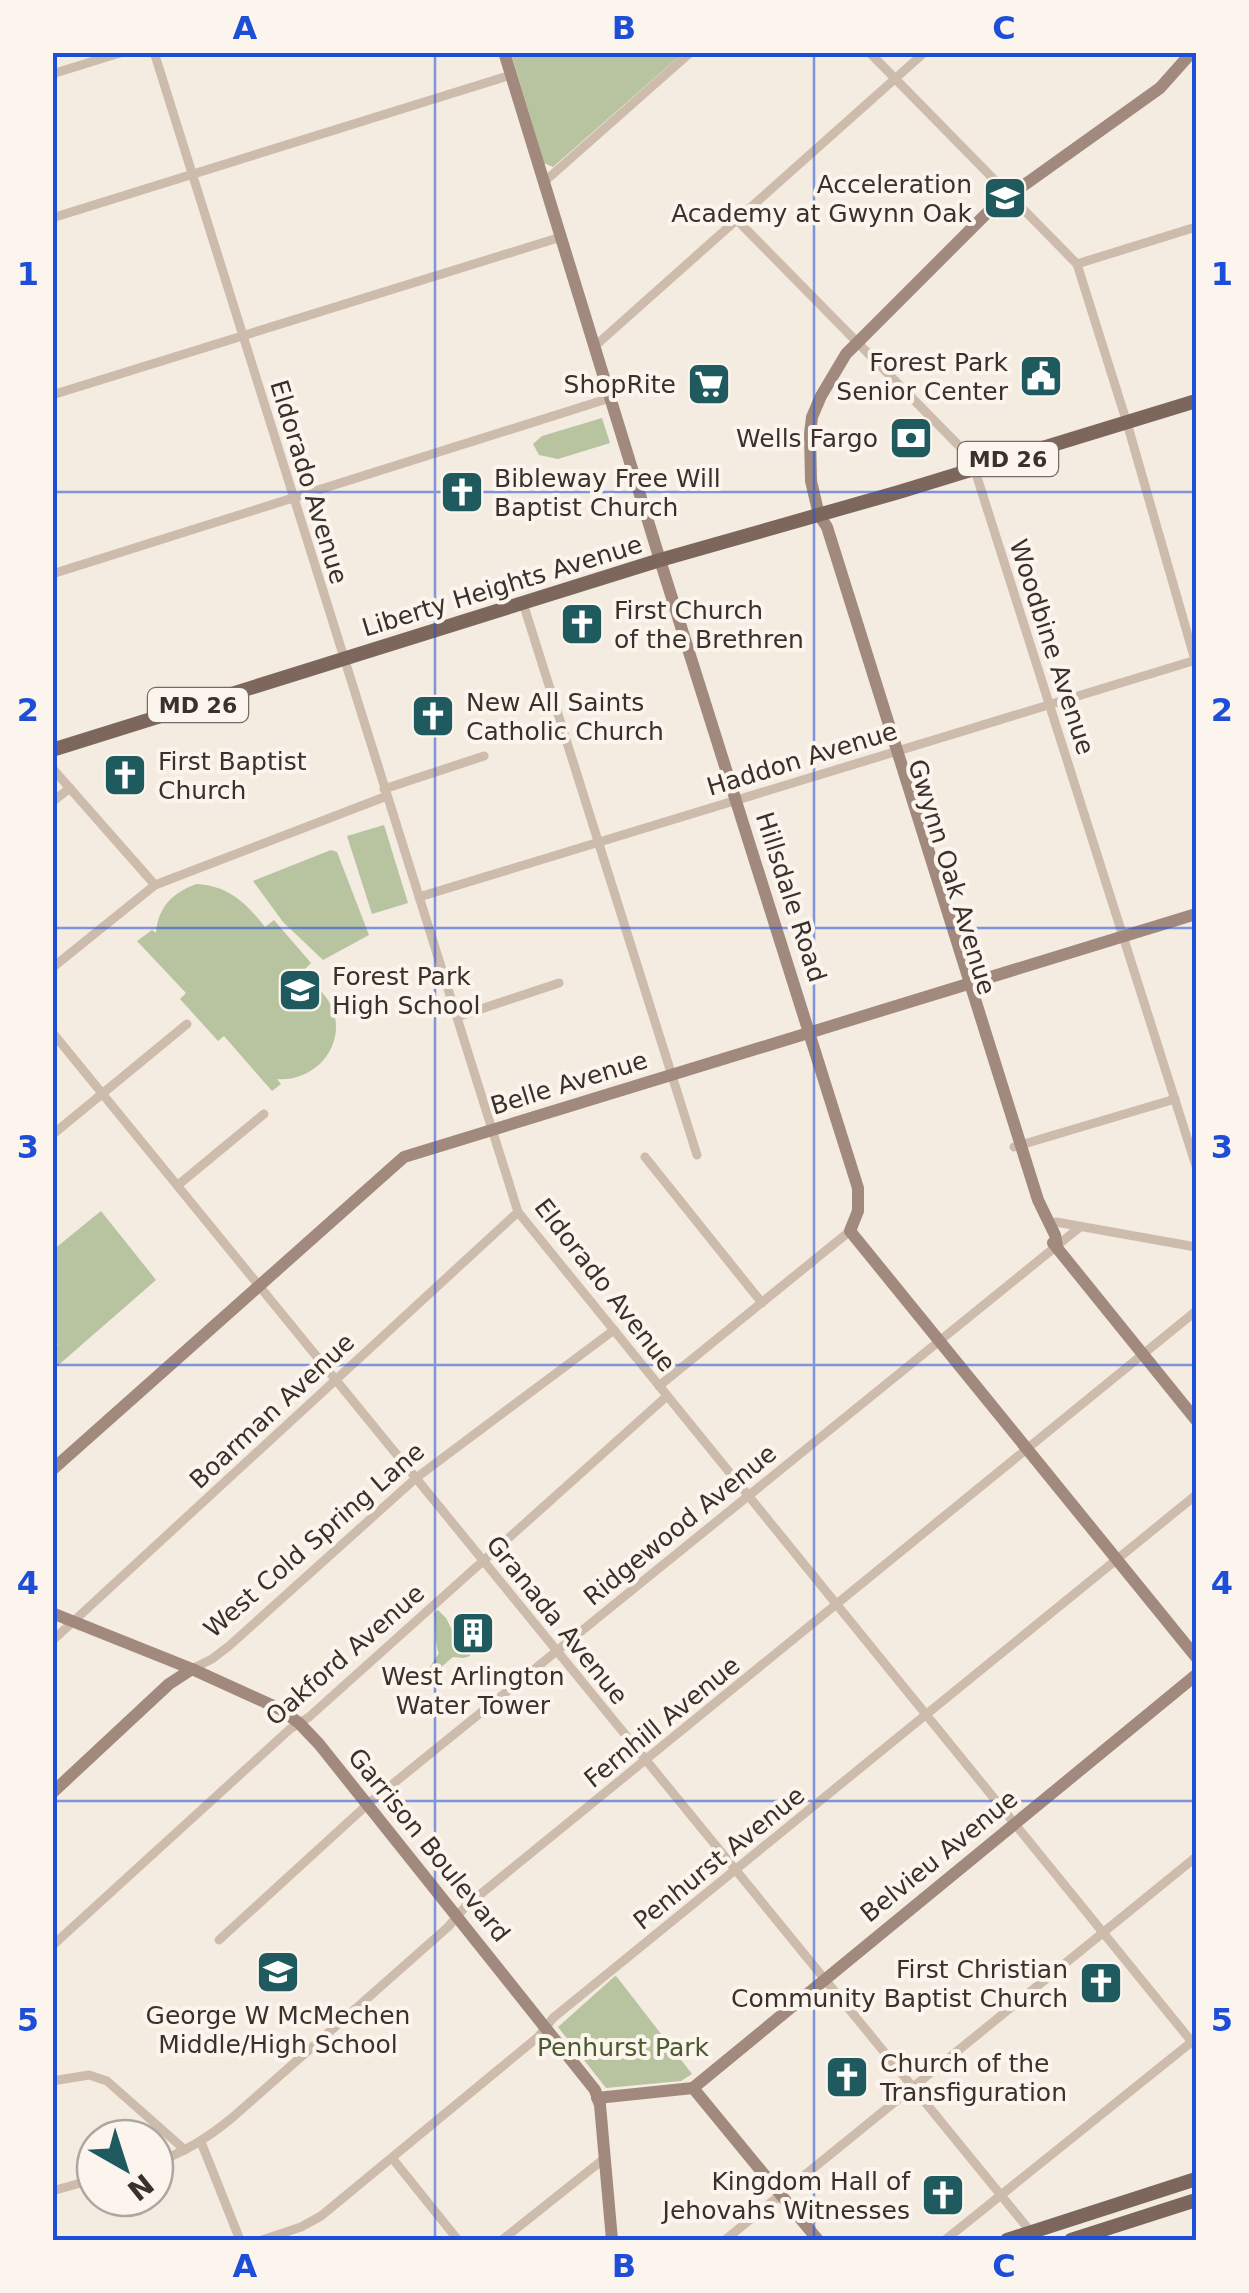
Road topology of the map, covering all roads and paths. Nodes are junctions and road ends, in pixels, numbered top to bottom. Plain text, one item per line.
1 (122, 52) edge
2 (154, 52) edge
3 (504, 52) edge
4 (690, 52) edge
5 (869, 52) edge
6 (925, 52) edge
7 (1192, 52) edge
8 (52, 74) edge
9 (511, 75) junction
10 (896, 79) junction
11 (192, 174) junction
12 (544, 182) junction
13 (1008, 194) junction
14 (52, 218) edge
15 (738, 220) junction
16 (1196, 228) edge
17 (561, 237) junction
18 (1077, 264) junction
19 (243, 336) junction
20 (857, 341) junction
21 (595, 346) junction
22 (52, 396) edge
23 (610, 398) junction
24 (1196, 402) edge
25 (1127, 423) junction
26 (975, 469) junction
27 (294, 497) junction
28 (819, 514) junction
29 (660, 560) junction
30 (52, 574) edge
31 (523, 603) junction
32 (343, 659) junction
33 (1196, 660) edge
34 (1050, 704) junction
35 (52, 750) edge
36 (894, 752) junction
37 (484, 756) dead end
38 (52, 768) edge
39 (70, 788) junction
40 (386, 793) junction
41 (736, 800) junction
42 (52, 802) edge
43 (599, 842) junction
44 (156, 885) junction
45 (419, 897) junction
46 (1196, 914) edge
47 (1124, 937) junction
48 (52, 968) edge
49 (559, 983) dead end
50 (967, 985) junction
51 (456, 1017) junction
52 (188, 1024) dead end
53 (52, 1032) edge
54 (810, 1033) junction
55 (672, 1074) junction
56 (103, 1094) junction
57 (1175, 1099) junction
58 (264, 1114) dead end
59 (492, 1130) junction
60 (52, 1135) edge
61 (1018, 1146) junction
62 (697, 1156) dead end
63 (644, 1158) dead end
64 (1196, 1166) edge
65 (178, 1185) junction
66 (518, 1212) junction
67 (1050, 1226) junction
68 (1080, 1227) junction
69 (850, 1231) junction
70 (1057, 1246) junction
71 (1196, 1247) edge
72 (259, 1285) junction
73 (762, 1303) junction
74 (1196, 1311) edge
75 (614, 1330) junction
76 (938, 1340) junction
77 (1144, 1355) junction
78 (336, 1379) junction
79 (659, 1386) junction
80 (667, 1396) junction
81 (1196, 1420) edge
82 (1028, 1450) junction
83 (52, 1470) edge
84 (416, 1478) junction
85 (1196, 1495) edge
86 (749, 1496) junction
87 (1117, 1559) junction
88 (483, 1561) junction
89 (838, 1606) junction
90 (52, 1613) edge
91 (73, 1622) junction
92 (52, 1641) edge
93 (557, 1651) junction
94 (1196, 1658) edge
95 (192, 1669) junction
96 (1196, 1675) edge
97 (926, 1714) junction
98 (299, 1722) junction
99 (646, 1761) junction
100 (52, 1793) edge
101 (368, 1804) junction
102 (1015, 1824) junction
103 (1196, 1857) edge
104 (736, 1871) junction
105 (457, 1916) junction
106 (1104, 1933) junction
107 (219, 1940) dead end
108 (52, 1946) edge
109 (824, 1979) junction
110 (546, 2027) junction
111 (1195, 2042) edge
112 (52, 2080) edge
113 (693, 2088) junction
114 (913, 2088) junction
115 (598, 2098) junction
116 (201, 2142) junction
117 (185, 2150) junction
118 (175, 2154) edge
119 (392, 2158) junction
120 (604, 2158) junction
121 (1196, 2179) edge
122 (781, 2195) junction
123 (1000, 2196) junction
124 (1196, 2200) edge
125 (1034, 2236) edge
126 (240, 2240) edge
127 (262, 2240) edge
128 (458, 2240) edge
129 (502, 2240) edge
130 (612, 2240) edge
131 (725, 2240) edge
132 (818, 2240) edge
133 (945, 2240) edge
134 (1007, 2240) edge
135 (1072, 2240) edge

1 - 8 street
2 - 11 street, Eldorado Avenue
3 - 9 street, Hillsdale Road
4 - 12 street
5 - 10 street
6 - 10 street
7 - 13 street, Gwynn Oak Avenue
9 - 11 street
9 - 12 street, Hillsdale Road
10 - 13 street
10 - 15 street
11 - 14 street
11 - 19 street, Eldorado Avenue
12 - 17 street, Hillsdale Road
13 - 18 street
13 - 20 street, Gwynn Oak Avenue
15 - 20 street, Woodbine Avenue
15 - 21 street
16 - 18 street
17 - 19 street
17 - 21 street, Hillsdale Road
18 - 25 street
19 - 22 street
19 - 27 street, Eldorado Avenue
20 - 26 street, Woodbine Avenue
20 - 28 street, Gwynn Oak Avenue
21 - 23 street, Hillsdale Road
23 - 27 street
23 - 29 street, Hillsdale Road
24 - 25 main road, Liberty Heights Avenue / MD 26
25 - 26 main road, Liberty Heights Avenue / MD 26
25 - 33 street
26 - 28 main road, Liberty Heights Avenue / MD 26
26 - 34 street, Woodbine Avenue
27 - 30 street
27 - 32 street, Eldorado Avenue
28 - 29 main road, Liberty Heights Avenue / MD 26
28 - 36 street, Gwynn Oak Avenue
29 - 31 main road, Liberty Heights Avenue / MD 26
29 - 41 street, Hillsdale Road
31 - 32 main road, Liberty Heights Avenue / MD 26
31 - 43 street
32 - 35 main road, Liberty Heights Avenue / MD 26
32 - 40 street, Eldorado Avenue
33 - 34 street, Haddon Avenue
34 - 36 street, Haddon Avenue
34 - 47 street, Woodbine Avenue
36 - 41 street, Haddon Avenue
36 - 50 street, Gwynn Oak Avenue
37 - 40 street
38 - 39 street
39 - 42 street
39 - 44 street
40 - 44 street
40 - 45 street, Eldorado Avenue
41 - 43 street, Haddon Avenue
41 - 54 street, Hillsdale Road
43 - 45 street, Haddon Avenue
43 - 55 street
44 - 48 street
45 - 51 street, Eldorado Avenue
46 - 47 street, Belle Avenue
47 - 50 street, Belle Avenue
47 - 57 street, Woodbine Avenue
49 - 51 street
50 - 54 street, Belle Avenue
50 - 61 street, Gwynn Oak Avenue
51 - 59 street, Eldorado Avenue
52 - 56 street
53 - 56 street, Granada Avenue
54 - 55 street, Belle Avenue
54 - 69 street, Hillsdale Road
55 - 59 street, Belle Avenue
55 - 62 street
56 - 60 street
56 - 65 street, Granada Avenue
57 - 61 street
57 - 64 street, Woodbine Avenue
58 - 65 street
59 - 66 street, Eldorado Avenue
59 - 72 street, Belle Avenue
61 - 67 street, Gwynn Oak Avenue
61 - 70 street, Gwynn Oak Avenue
63 - 73 street
65 - 72 street, Granada Avenue
66 - 75 street, Eldorado Avenue
66 - 78 street, Boarman Avenue
67 - 68 street
67 - 70 street, Gwynn Oak Avenue
68 - 70 street, Ridgewood Avenue
68 - 71 street
69 - 73 street
69 - 76 street
70 - 76 street, Ridgewood Avenue
70 - 77 street, Gwynn Oak Avenue
72 - 78 street, Granada Avenue
72 - 83 street, Belle Avenue
73 - 79 street
74 - 77 street, Fernhill Avenue
75 - 79 street, Eldorado Avenue
75 - 84 street, West Cold Spring Lane
76 - 82 street
76 - 86 street, Ridgewood Avenue
77 - 81 street, Gwynn Oak Avenue
77 - 82 street, Fernhill Avenue
78 - 84 street, Granada Avenue
78 - 91 street, Boarman Avenue
79 - 80 street, Eldorado Avenue
80 - 86 street, Eldorado Avenue
80 - 88 street, Oakford Avenue
82 - 87 street
82 - 89 street, Fernhill Avenue
84 - 88 street, Granada Avenue
84 - 95 street, West Cold Spring Lane
85 - 87 street, Penhurst Avenue
86 - 89 street, Eldorado Avenue
86 - 93 street, Ridgewood Avenue
87 - 94 street
87 - 97 street, Penhurst Avenue
88 - 93 street, Granada Avenue
88 - 98 street, Oakford Avenue
89 - 97 street, Eldorado Avenue
89 - 99 street, Fernhill Avenue
90 - 91 street, Garrison Boulevard
91 - 92 street, Boarman Avenue
91 - 95 street, Garrison Boulevard
93 - 99 street, Granada Avenue
93 - 101 street, Ridgewood Avenue
95 - 98 street, Garrison Boulevard
95 - 100 street, West Cold Spring Lane
96 - 102 street, Belvieu Avenue
97 - 102 street, Eldorado Avenue
97 - 104 street, Penhurst Avenue
98 - 101 street, Garrison Boulevard
98 - 108 street, Oakford Avenue
99 - 104 street, Granada Avenue
99 - 105 street, Fernhill Avenue
101 - 105 street, Garrison Boulevard
101 - 107 street, Ridgewood Avenue
102 - 106 street, Eldorado Avenue
102 - 109 street, Belvieu Avenue
103 - 106 street
104 - 109 street, Granada Avenue
104 - 110 street, Penhurst Avenue
105 - 110 street, Garrison Boulevard
105 - 116 street, Fernhill Avenue
106 - 111 street, Eldorado Avenue
106 - 114 street
109 - 113 street, Belvieu Avenue
109 - 114 street, Granada Avenue
110 - 115 street, Garrison Boulevard
110 - 119 street, Penhurst Avenue
111 - 123 street
112 - 117 street
113 - 115 street
113 - 122 street
114 - 122 street
114 - 123 street, Granada Avenue
115 - 120 street, Garrison Boulevard
116 - 117 street, Fernhill Avenue
116 - 126 street
117 - 118 street, Fernhill Avenue
119 - 127 street, Penhurst Avenue
119 - 128 street
120 - 129 street
120 - 130 street, Garrison Boulevard
121 - 125 main road
122 - 131 street
122 - 132 street
123 - 125 street, Granada Avenue
123 - 133 street
124 - 135 main road
125 - 134 main road

